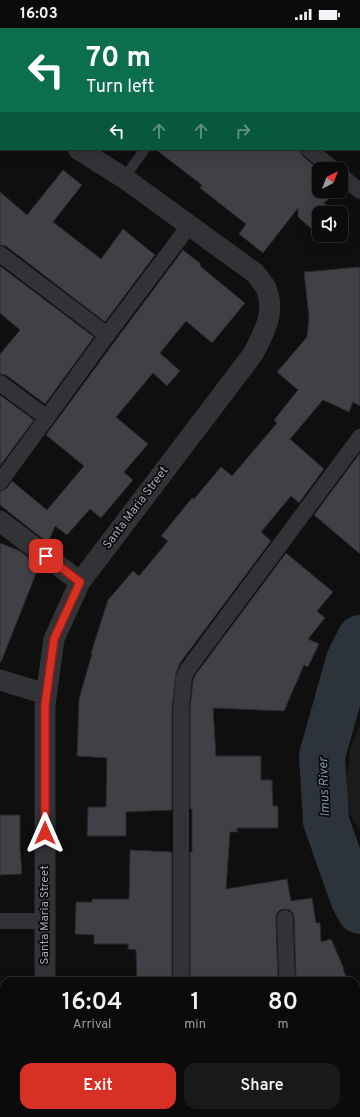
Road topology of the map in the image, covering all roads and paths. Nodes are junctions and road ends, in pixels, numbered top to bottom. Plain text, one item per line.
1 (80, 150) edge
2 (144, 150) edge
3 (310, 150) edge
4 (325, 162) edge
5 (124, 178) junction
6 (348, 182) edge
7 (360, 192) edge
8 (189, 226) junction
9 (0, 254) edge
10 (107, 335) junction
11 (0, 383) edge
12 (48, 418) junction
13 (360, 437) edge
14 (0, 482) edge
15 (0, 522) edge
16 (80, 582) junction
17 (0, 680) edge
18 (46, 694) junction
19 (285, 918) dead end
20 (0, 921) edge
21 (45, 921) junction
22 (45, 977) edge
23 (181, 977) edge
24 (287, 977) edge

1 - 5 street, Santa Maria Street
2 - 5 lane
3 - 4 street
5 - 8 street, Santa Maria Street
6 - 7 street
8 - 10 street
8 - 16 street, Santa Maria Street
9 - 10 street
10 - 12 street
11 - 12 street
12 - 14 street
13 - 23 street
15 - 16 street
16 - 18 street, Santa Maria Street
17 - 18 street
18 - 21 street, Santa Maria Street
19 - 24 street
20 - 21 street
21 - 22 street, Santa Maria Street

